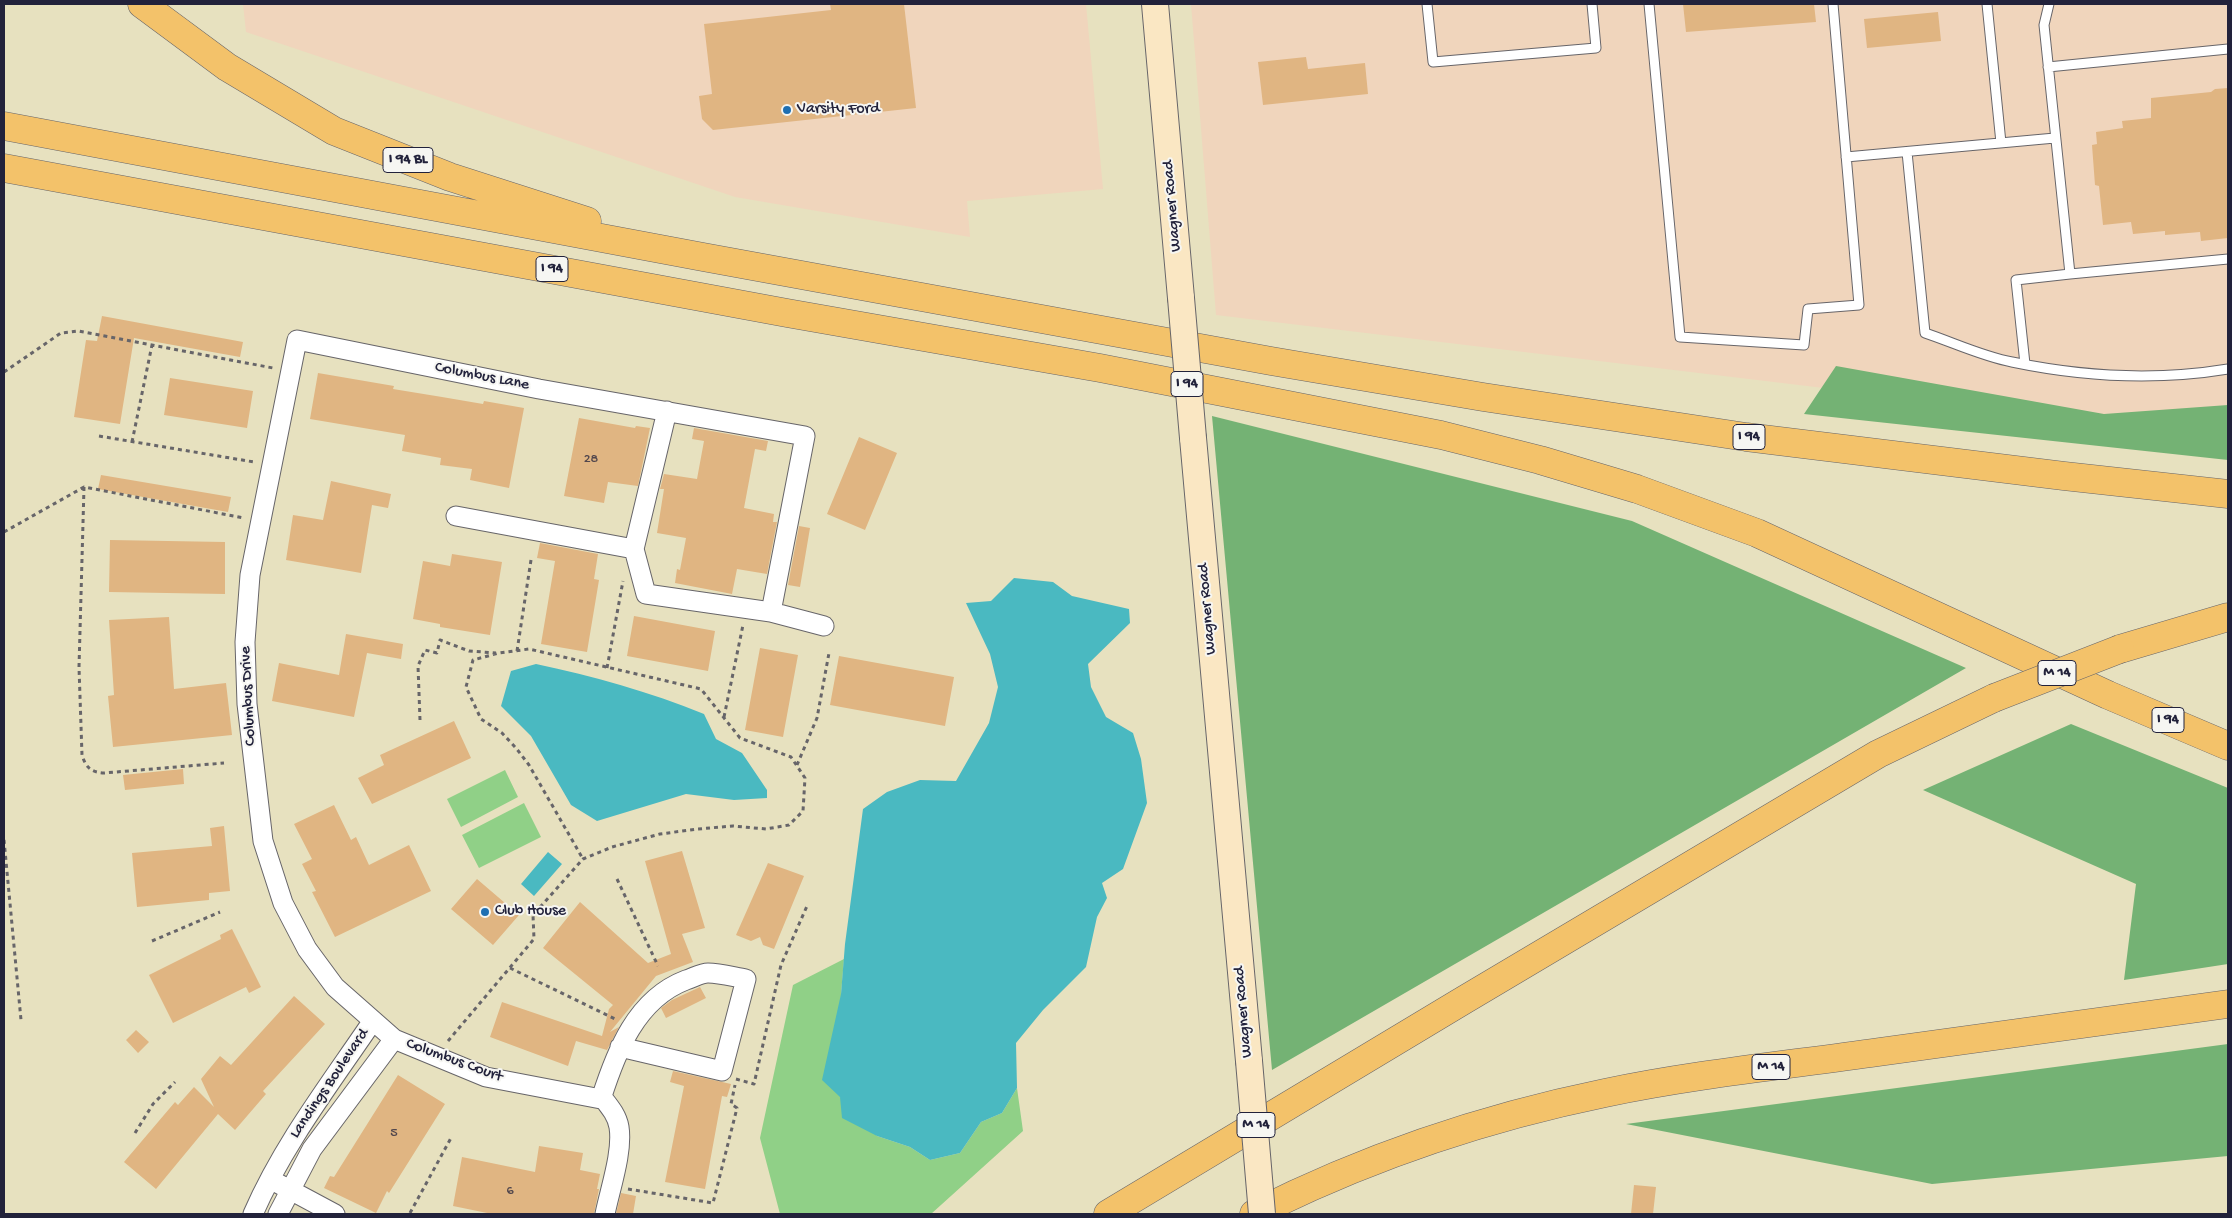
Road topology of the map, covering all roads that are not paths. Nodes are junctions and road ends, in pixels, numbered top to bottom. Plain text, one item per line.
1 (142, 4) edge
2 (1155, 4) edge
3 (1427, 4) edge
4 (1592, 4) edge
5 (1649, 4) edge
6 (1833, 4) edge
7 (1987, 4) edge
8 (2049, 4) edge
9 (2228, 49) edge
10 (2048, 67) junction
11 (4, 126) edge
12 (2055, 138) junction
13 (2001, 143) junction
14 (1907, 152) junction
15 (1846, 157) junction
16 (4, 168) edge
17 (703, 258) junction
18 (2228, 259) edge
19 (2070, 274) junction
20 (297, 340) joint
21 (2025, 364) junction
22 (2228, 369) edge
23 (666, 411) junction
24 (2228, 494) edge
25 (456, 516) dead end
26 (634, 549) junction
27 (770, 612) junction
28 (2228, 617) edge
29 (824, 626) dead end
30 (2228, 746) edge
31 (2228, 1004) edge
32 (372, 1022) junction
33 (394, 1039) junction
34 (620, 1047) junction
35 (601, 1100) junction
36 (288, 1146) junction
37 (308, 1156) junction
38 (269, 1179) junction
39 (290, 1189) junction
40 (253, 1214) edge
41 (278, 1214) edge
42 (334, 1214) edge
43 (605, 1214) edge
44 (1108, 1214) edge
45 (1254, 1214) edge
46 (1262, 1214) edge

1 - 17 highway, I 94 BL
2 - 46 main road, Wagner Road, bridge
3 - 4 lane
5 - 15 lane
6 - 15 lane
7 - 13 lane
8 - 10 lane
9 - 10 lane
10 - 12 lane
11 - 17 highway, I 94
12 - 13 lane
12 - 19 lane
13 - 14 lane
14 - 15 lane
14 - 21 lane
16 - 30 highway, I 94
17 - 24 highway, I 94
18 - 19 lane
19 - 21 lane
20 - 23 street, Columbus Lane
20 - 32 street, Columbus Drive
21 - 22 lane
23 - 26 street
23 - 27 street, Columbus Lane
25 - 26 street
26 - 27 street
27 - 29 street
28 - 44 highway, M 14, bridge
31 - 45 highway, M 14
32 - 33 street, Columbus Court
32 - 36 street, Landings Boulevard
33 - 35 street, Columbus Court
33 - 37 street, Landings Boulevard
34 - 34 street
34 - 35 street
35 - 43 street
36 - 37 street, Landings Boulevard
36 - 38 street, Landings Boulevard
37 - 39 street, Landings Boulevard
38 - 39 street
38 - 40 street, Landings Boulevard
39 - 41 street, Landings Boulevard
39 - 42 street

